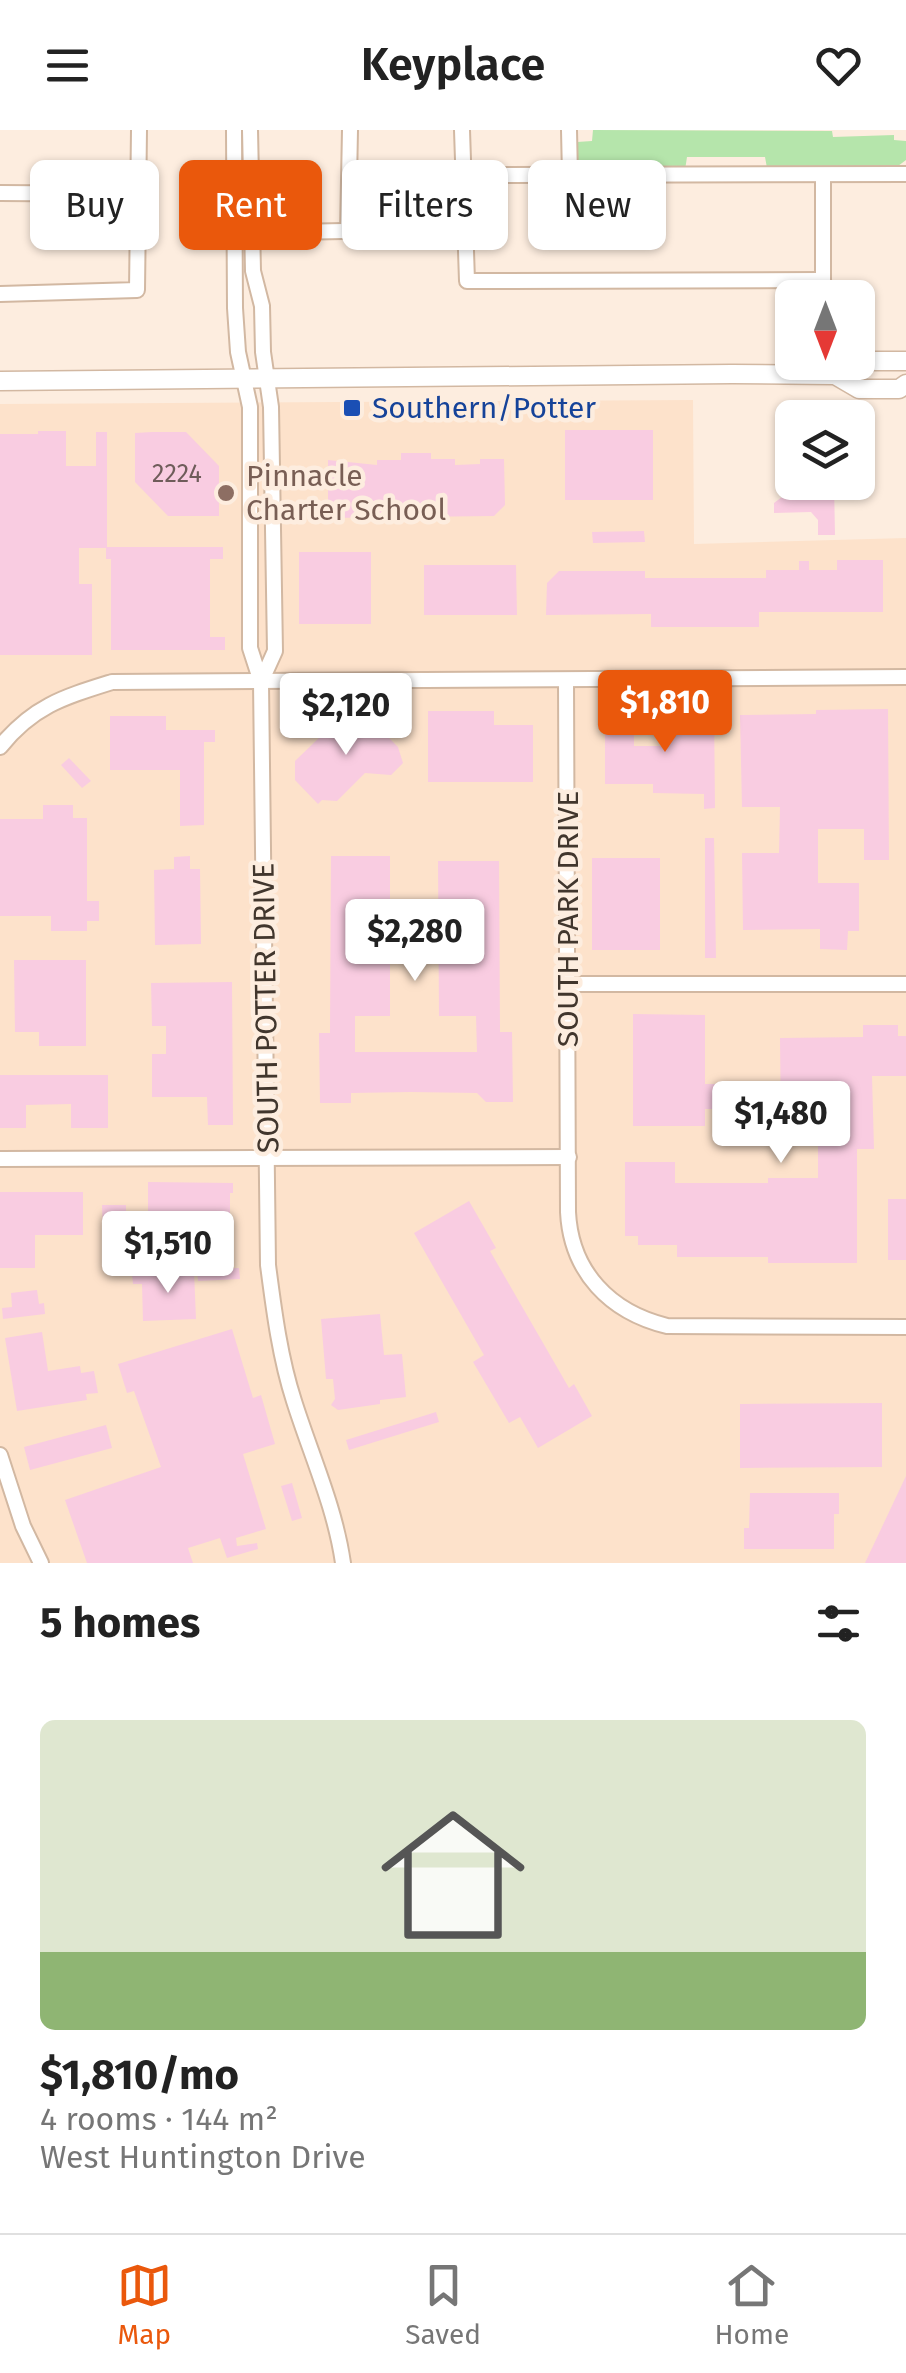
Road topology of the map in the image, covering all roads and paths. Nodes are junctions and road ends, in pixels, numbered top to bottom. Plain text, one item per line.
1 (139, 130) edge
2 (234, 130) edge
3 (250, 130) edge
4 (350, 130) edge
5 (462, 130) edge
6 (569, 130) edge
7 (139, 160) edge
8 (237, 160) edge
9 (248, 160) edge
10 (349, 160) edge
11 (462, 160) edge
12 (570, 160) edge
13 (906, 174) edge
14 (666, 176) edge
15 (823, 176) junction
16 (0, 193) edge
17 (30, 193) edge
18 (138, 250) edge
19 (242, 250) edge
20 (248, 250) edge
21 (466, 250) edge
22 (775, 280) edge
23 (823, 280) edge
24 (0, 294) edge
25 (906, 361) edge
26 (875, 362) edge
27 (775, 370) edge
28 (244, 378) junction
29 (266, 378) junction
30 (855, 380) edge
31 (0, 381) edge
32 (906, 384) edge
33 (906, 678) edge
34 (566, 680) junction
35 (262, 682) junction
36 (0, 747) edge
37 (569, 984) junction
38 (906, 984) edge
39 (569, 1157) junction
40 (0, 1158) edge
41 (268, 1158) junction
42 (906, 1327) edge
43 (0, 1454) edge
44 (40, 1563) edge
45 (343, 1563) edge

1 - 7 street
2 - 8 street
3 - 9 street
4 - 10 street
5 - 11 street
6 - 12 street
13 - 15 street
14 - 15 street
15 - 23 street
16 - 17 street
18 - 24 street
19 - 28 street, SOUTH POTTER DRIVE
20 - 29 street, SOUTH POTTER DRIVE
21 - 22 street
25 - 26 main road
27 - 29 main road
28 - 29 main road
28 - 31 main road
28 - 35 street, SOUTH POTTER DRIVE
29 - 35 street, SOUTH POTTER DRIVE
30 - 32 main road
33 - 34 street
34 - 35 street
34 - 37 street, SOUTH PARK DRIVE
35 - 36 street
35 - 41 street, SOUTH POTTER DRIVE
37 - 38 street
37 - 39 street, SOUTH PARK DRIVE
39 - 41 street
39 - 42 street, SOUTH PARK DRIVE
40 - 41 street
41 - 45 street, SOUTH POTTER DRIVE
43 - 44 street

